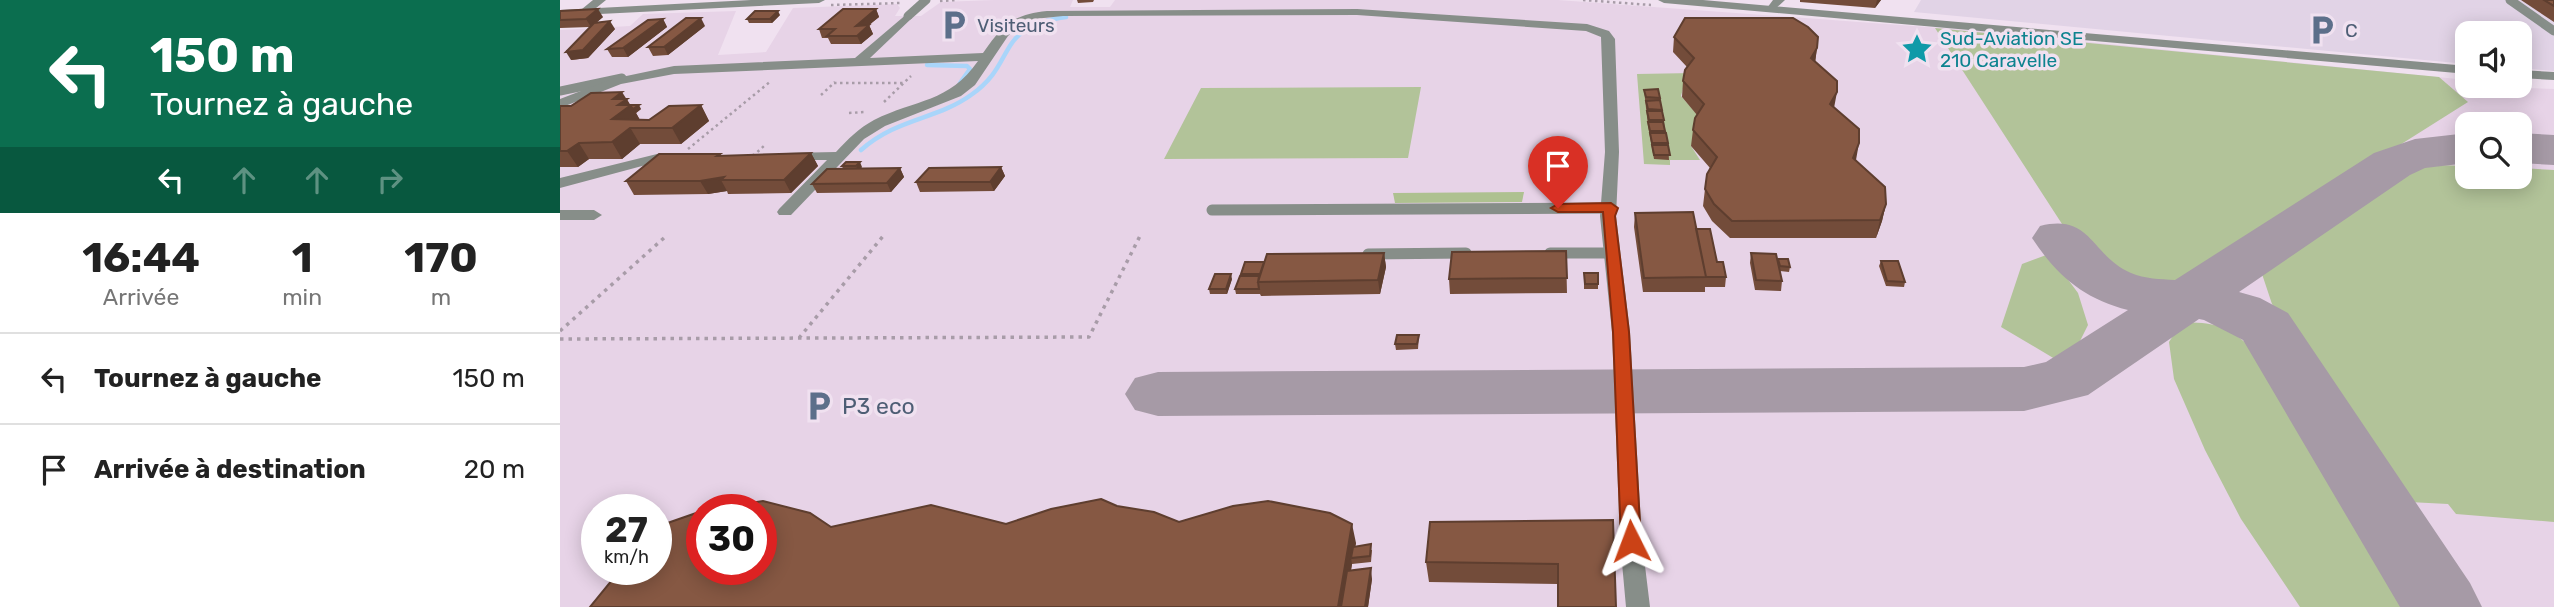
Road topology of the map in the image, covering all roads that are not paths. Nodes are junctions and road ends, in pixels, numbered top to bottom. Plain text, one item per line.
1 (600, 0) edge
2 (819, 0) edge
3 (926, 0) edge
4 (1664, 0) edge
5 (2510, 0) edge
6 (1776, 4) edge
7 (586, 11) junction
8 (560, 13) edge
9 (908, 16) joint
10 (2552, 29) edge
11 (987, 57) junction
12 (858, 62) junction
13 (2455, 69) edge
14 (2532, 75) edge
15 (629, 76) junction
16 (2554, 76) edge
17 (560, 91) edge
18 (560, 104) edge
19 (840, 156) junction
20 (685, 157) edge
21 (752, 157) edge
22 (560, 183) edge
23 (1611, 208) junction
24 (1212, 210) dead end
25 (785, 212) dead end
26 (560, 215) edge
27 (594, 215) dead end
28 (1485, 253) edge
29 (1539, 253) edge
30 (1613, 253) junction
31 (1353, 254) edge
32 (1638, 607) edge

1 - 7 street
2 - 7 street
3 - 9 lane
4 - 6 street
5 - 10 lane
6 - 13 street
7 - 8 street
9 - 12 street
11 - 12 street
11 - 19 street
11 - 23 street
12 - 15 street
14 - 16 street
15 - 17 lane
15 - 18 street
19 - 21 street
19 - 25 street
20 - 22 street
23 - 24 lane
23 - 30 street
26 - 27 street
28 - 31 lane
29 - 30 lane
30 - 32 street

